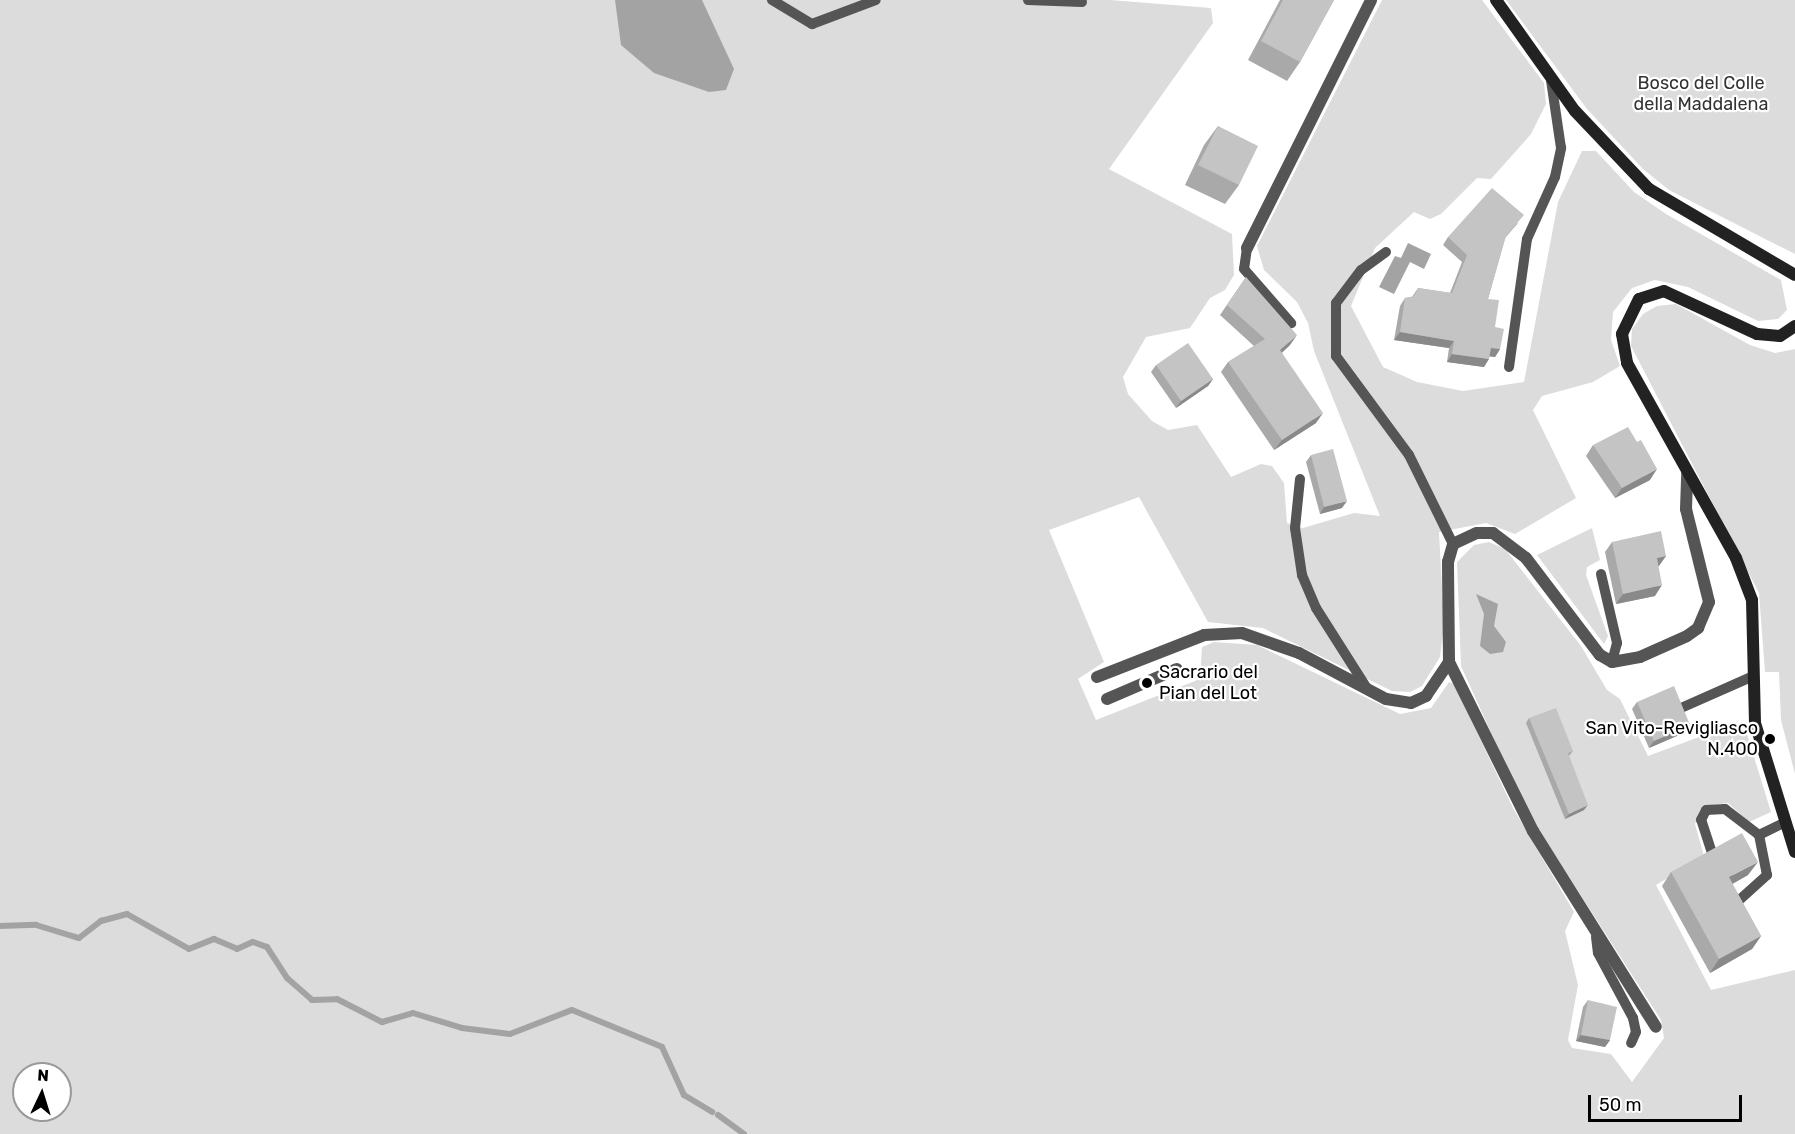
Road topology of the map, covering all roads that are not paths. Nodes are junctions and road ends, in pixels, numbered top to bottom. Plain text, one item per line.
1 (772, 0) edge
2 (876, 0) edge
3 (1028, 0) edge
4 (1371, 0) edge
5 (1496, 0) edge
6 (1082, 2) dead end
7 (1551, 80) junction
8 (1247, 248) joint
9 (1386, 252) dead end
10 (1795, 275) edge
11 (1291, 323) dead end
12 (1795, 326) edge
13 (1509, 367) dead end
14 (1687, 473) junction
15 (1300, 479) dead end
16 (1453, 544) junction
17 (1601, 574) dead end
18 (1449, 662) junction
19 (1612, 662) junction
20 (1176, 669) dead end
21 (1097, 677) dead end
22 (1751, 677) junction
23 (1368, 690) junction
24 (1107, 699) dead end
25 (1681, 708) edge
26 (1784, 823) junction
27 (1759, 835) junction
28 (1795, 852) edge
29 (1712, 853) edge
30 (1736, 903) edge
31 (1596, 937) junction
32 (1656, 1027) dead end
33 (1631, 1043) dead end

1 - 2 lane
3 - 6 lane
4 - 8 street
5 - 7 street
7 - 10 street
7 - 13 lane
8 - 11 lane
9 - 16 lane
12 - 14 street
14 - 19 street
14 - 22 street
15 - 23 lane
16 - 18 street
16 - 19 street
17 - 19 lane
18 - 23 street
18 - 31 street
20 - 24 street
21 - 23 street
22 - 25 lane
22 - 26 street
26 - 27 lane
26 - 28 street
27 - 29 lane
27 - 30 lane
31 - 32 street
31 - 33 lane

